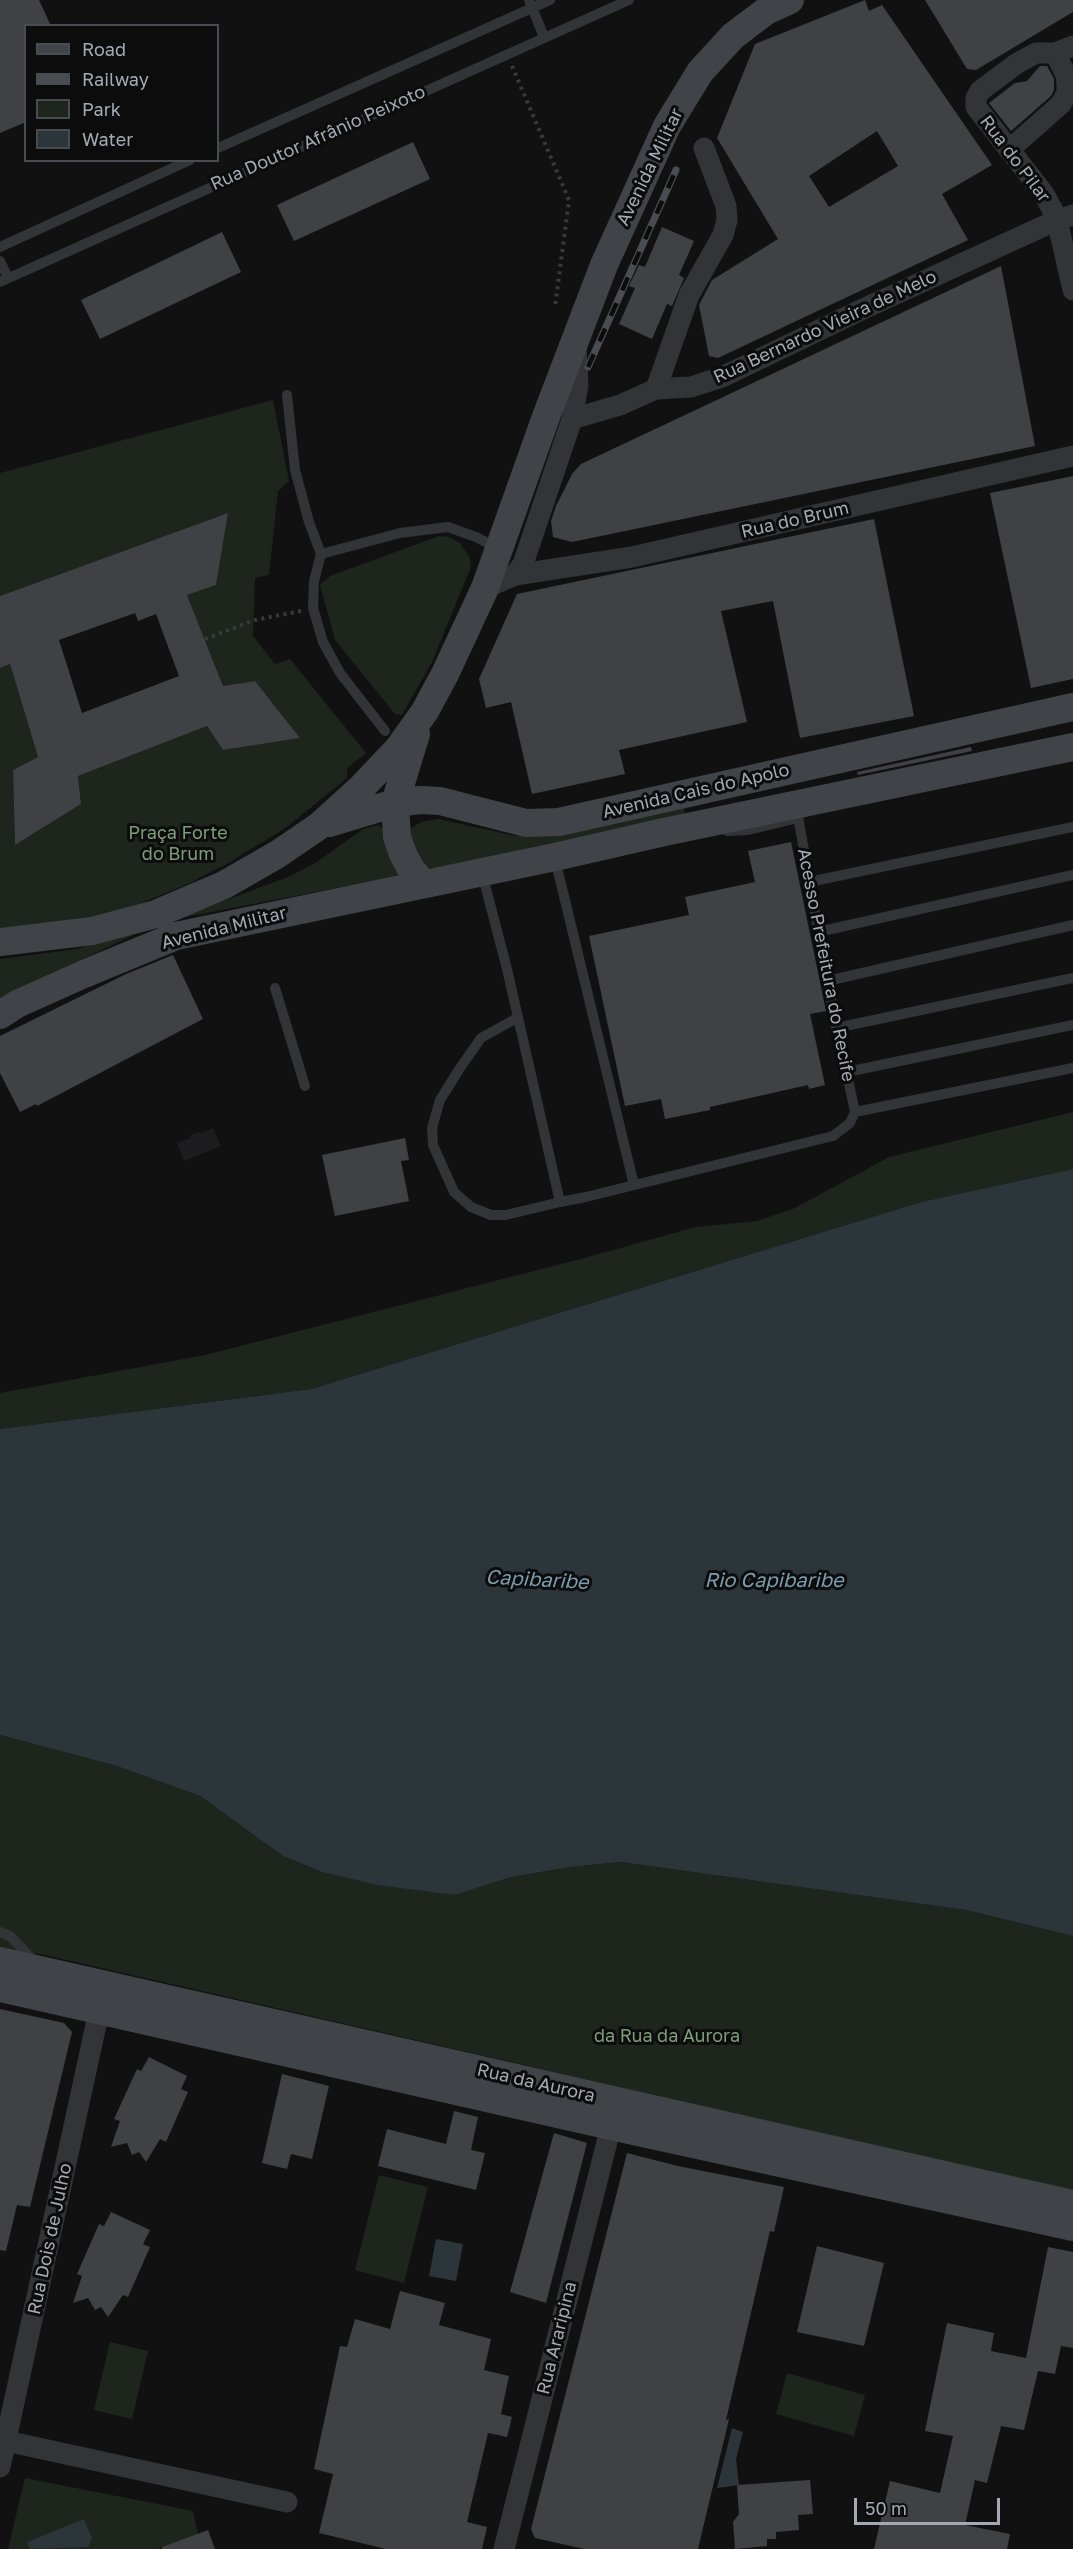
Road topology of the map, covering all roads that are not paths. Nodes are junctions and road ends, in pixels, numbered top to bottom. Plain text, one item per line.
1 (550, 0) edge
2 (629, 0) edge
3 (790, 0) edge
4 (531, 4) edge
5 (544, 37) junction
6 (1064, 49) edge
7 (219, 148) edge
8 (704, 148) dead end
9 (1009, 150) junction
10 (186, 162) edge
11 (1065, 218) edge
12 (0, 247) edge
13 (0, 261) edge
14 (4, 280) edge
15 (1073, 290) edge
16 (576, 339) junction
17 (656, 389) junction
18 (287, 396) dead end
19 (572, 419) junction
20 (1073, 456) edge
21 (500, 550) junction
22 (321, 554) junction
23 (515, 575) junction
24 (485, 588) junction
25 (1073, 707) edge
26 (424, 711) junction
27 (385, 731) dead end
28 (1073, 747) edge
29 (395, 803) junction
30 (796, 811) junction
31 (319, 826) junction
32 (1073, 827) edge
33 (555, 857) junction
34 (482, 873) junction
35 (1073, 874) edge
36 (808, 882) junction
37 (424, 883) junction
38 (1073, 925) edge
39 (818, 932) junction
40 (0, 942) edge
41 (1073, 978) edge
42 (827, 981) junction
43 (275, 988) dead end
44 (0, 1015) edge
45 (517, 1018) junction
46 (1073, 1025) edge
47 (836, 1028) junction
48 (1073, 1068) edge
49 (847, 1072) junction
50 (304, 1086) dead end
51 (855, 1112) junction
52 (634, 1185) junction
53 (560, 1202) junction
54 (0, 1932) edge
55 (0, 1961) edge
56 (45, 1972) junction
57 (0, 1988) edge
58 (99, 2011) junction
59 (611, 2126) junction
60 (1073, 2204) edge
61 (1073, 2227) edge
62 (6, 2441) junction
63 (0, 2466) edge
64 (287, 2502) dead end
65 (504, 2549) edge

1 - 4 lane, Rua Doutor Afrânio Peixoto
2 - 5 lane, Rua Doutor Afrânio Peixoto
3 - 16 main road, Avenida Militar
4 - 5 lane
4 - 7 lane, Rua Doutor Afrânio Peixoto
5 - 14 lane, Rua Doutor Afrânio Peixoto
6 - 9 street
6 - 9 street, Rua do Pilar
8 - 17 street
9 - 11 street, Rua do Pilar
10 - 12 lane, Rua Doutor Afrânio Peixoto
11 - 15 street, Rua do Pilar
11 - 17 street, Rua Bernardo Vieira de Melo
13 - 14 lane, Rua Doutor Afrânio Peixoto
16 - 19 street, Avenida Militar
16 - 21 main road, Avenida Militar
17 - 19 street, Rua Bernardo Vieira de Melo
18 - 22 lane
19 - 23 street, Avenida Militar
20 - 23 street, Rua do Brum
21 - 22 lane
21 - 24 main road, Avenida Militar
22 - 27 lane
23 - 24 street
24 - 26 main road, Avenida Militar
25 - 29 main road, Avenida Cais do Apolo
26 - 29 main road, Avenida Militar
26 - 31 main road, Avenida Militar
28 - 30 main road, Avenida Cais do Apolo
29 - 31 main road, Avenida Cais do Apolo
29 - 37 main road, Avenida Militar
30 - 33 main road, Avenida Cais do Apolo
30 - 36 lane, Acesso Prefeitura do Recife
31 - 40 main road, Avenida Militar
32 - 36 lane
33 - 34 main road, Avenida Cais do Apolo
33 - 52 lane
34 - 37 main road, Avenida Cais do Apolo
34 - 45 lane
35 - 39 lane
36 - 39 lane, Acesso Prefeitura do Recife
37 - 44 main road, Avenida Militar
38 - 42 lane
39 - 42 lane, Acesso Prefeitura do Recife
41 - 47 lane
42 - 47 lane, Acesso Prefeitura do Recife
43 - 50 lane
45 - 53 lane
45 - 53 lane
46 - 49 lane
47 - 49 lane, Acesso Prefeitura do Recife
48 - 51 lane
49 - 51 lane, Acesso Prefeitura do Recife
51 - 52 lane
52 - 53 lane
54 - 56 lane
55 - 56 main road, Rua da Aurora
56 - 60 main road, Rua da Aurora
57 - 58 main road, Rua da Aurora
58 - 59 main road, Rua da Aurora
58 - 62 street, Rua Dois de Julho
59 - 61 main road, Rua da Aurora
59 - 65 street, Rua Araripina
62 - 63 street, Rua Dois de Julho
62 - 64 street

